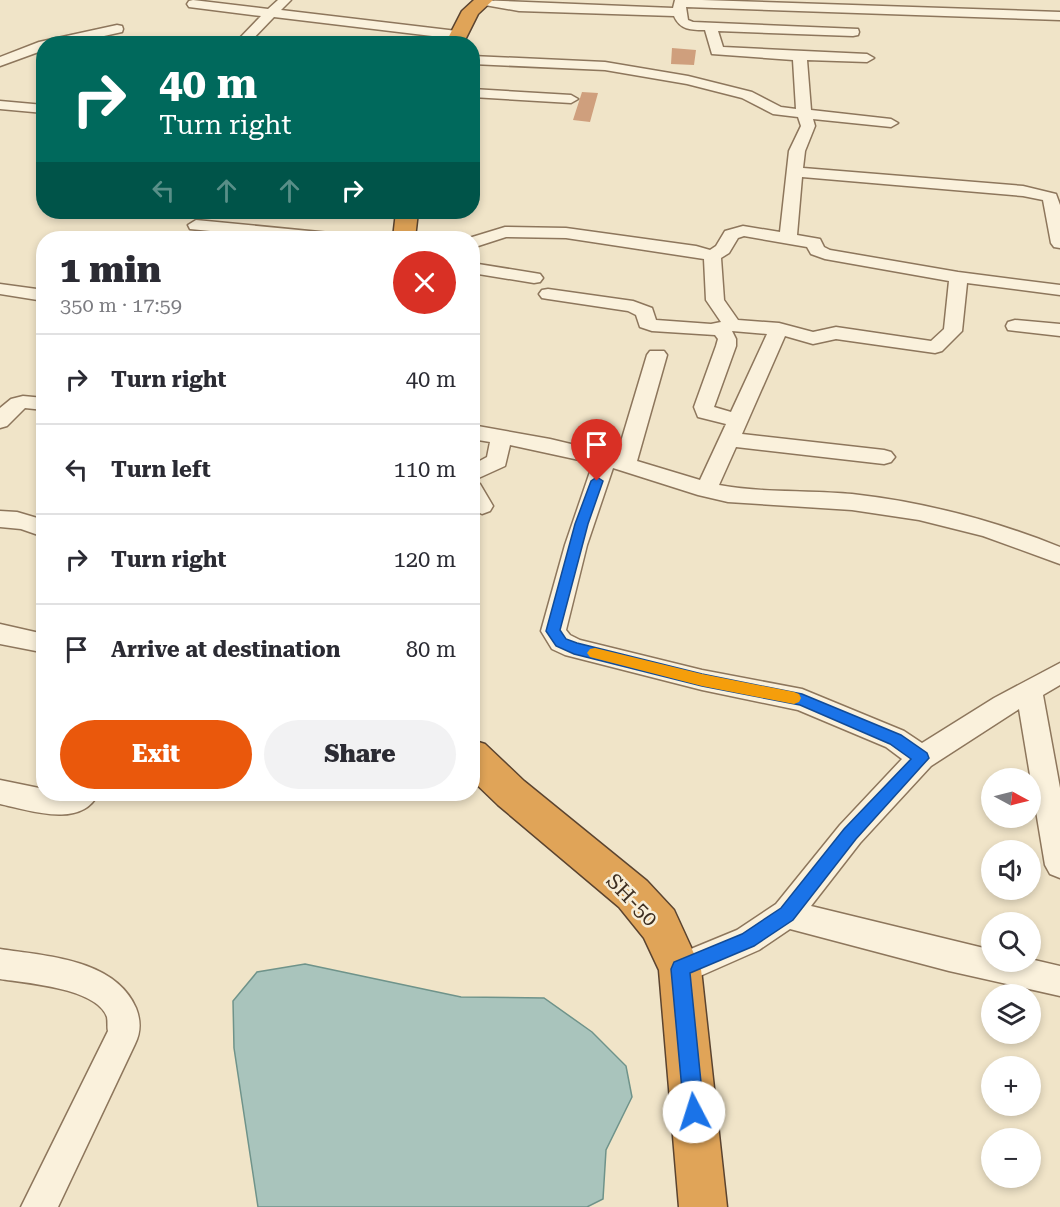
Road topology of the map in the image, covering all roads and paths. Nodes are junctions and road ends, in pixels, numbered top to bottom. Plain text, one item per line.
1 (285, 0) edge
2 (484, 0) edge
3 (987, 0) edge
4 (193, 4) dead end
5 (680, 5) edge
6 (271, 13) junction
7 (991, 13) junction
8 (1060, 16) edge
9 (711, 27) junction
10 (117, 28) dead end
11 (853, 32) dead end
12 (82, 36) edge
13 (248, 36) edge
14 (435, 36) edge
15 (458, 36) edge
16 (36, 48) edge
17 (800, 56) junction
18 (867, 58) dead end
19 (480, 60) edge
20 (0, 62) edge
21 (480, 93) edge
22 (571, 99) dead end
23 (0, 105) edge
24 (36, 108) edge
25 (480, 108) edge
26 (520, 111) dead end
27 (804, 113) junction
28 (891, 123) dead end
29 (795, 172) junction
30 (196, 225) dead end
31 (258, 231) edge
32 (788, 238) junction
33 (480, 240) edge
34 (1060, 243) edge
35 (712, 255) junction
36 (480, 269) edge
37 (958, 277) junction
38 (534, 278) dead end
39 (0, 289) edge
40 (1060, 290) edge
41 (548, 294) dead end
42 (36, 295) edge
43 (1015, 326) dead end
44 (727, 327) junction
45 (779, 328) junction
46 (1060, 330) edge
47 (657, 355) dead end
48 (36, 403) edge
49 (738, 420) junction
50 (0, 421) edge
51 (480, 433) edge
52 (501, 436) junction
53 (729, 439) junction
54 (884, 457) dead end
55 (615, 462) junction
56 (480, 470) edge
57 (706, 490) junction
58 (0, 519) edge
59 (36, 525) edge
60 (1060, 556) edge
61 (0, 634) edge
62 (36, 638) edge
63 (1060, 673) edge
64 (1029, 691) junction
65 (921, 758) junction
66 (480, 763) edge
67 (0, 792) edge
68 (36, 799) edge
69 (50, 801) edge
70 (74, 801) edge
71 (1060, 865) edge
72 (787, 914) junction
73 (0, 964) edge
74 (680, 969) junction
75 (1060, 981) edge
76 (39, 1207) edge
77 (703, 1207) edge

1 - 6 street
2 - 5 street
2 - 15 highway
3 - 7 street
4 - 6 street
5 - 7 street
5 - 9 street
6 - 13 street
6 - 14 street
7 - 8 street
9 - 11 street
9 - 17 street
10 - 12 street
16 - 20 street
17 - 18 street
17 - 27 street
19 - 27 street
21 - 22 street
23 - 24 street
25 - 26 street
27 - 28 street
27 - 29 street
29 - 32 street
29 - 34 street
30 - 31 street
32 - 35 street
32 - 37 street
33 - 35 street
35 - 44 street
36 - 38 street
37 - 40 street
37 - 45 street
39 - 42 street
41 - 44 street
43 - 46 street
44 - 45 street
44 - 49 street
45 - 49 street
47 - 55 street
48 - 50 street
49 - 53 street
51 - 52 street
52 - 55 street
52 - 56 street
53 - 54 street
53 - 57 street
55 - 57 street
55 - 65 street
57 - 60 street
58 - 59 street
61 - 62 street
63 - 64 street
64 - 65 street
64 - 71 street
65 - 72 street
66 - 74 highway, SH-50
67 - 68 street
69 - 70 street
72 - 74 street
72 - 75 street
73 - 76 street
74 - 77 highway, SH-50

